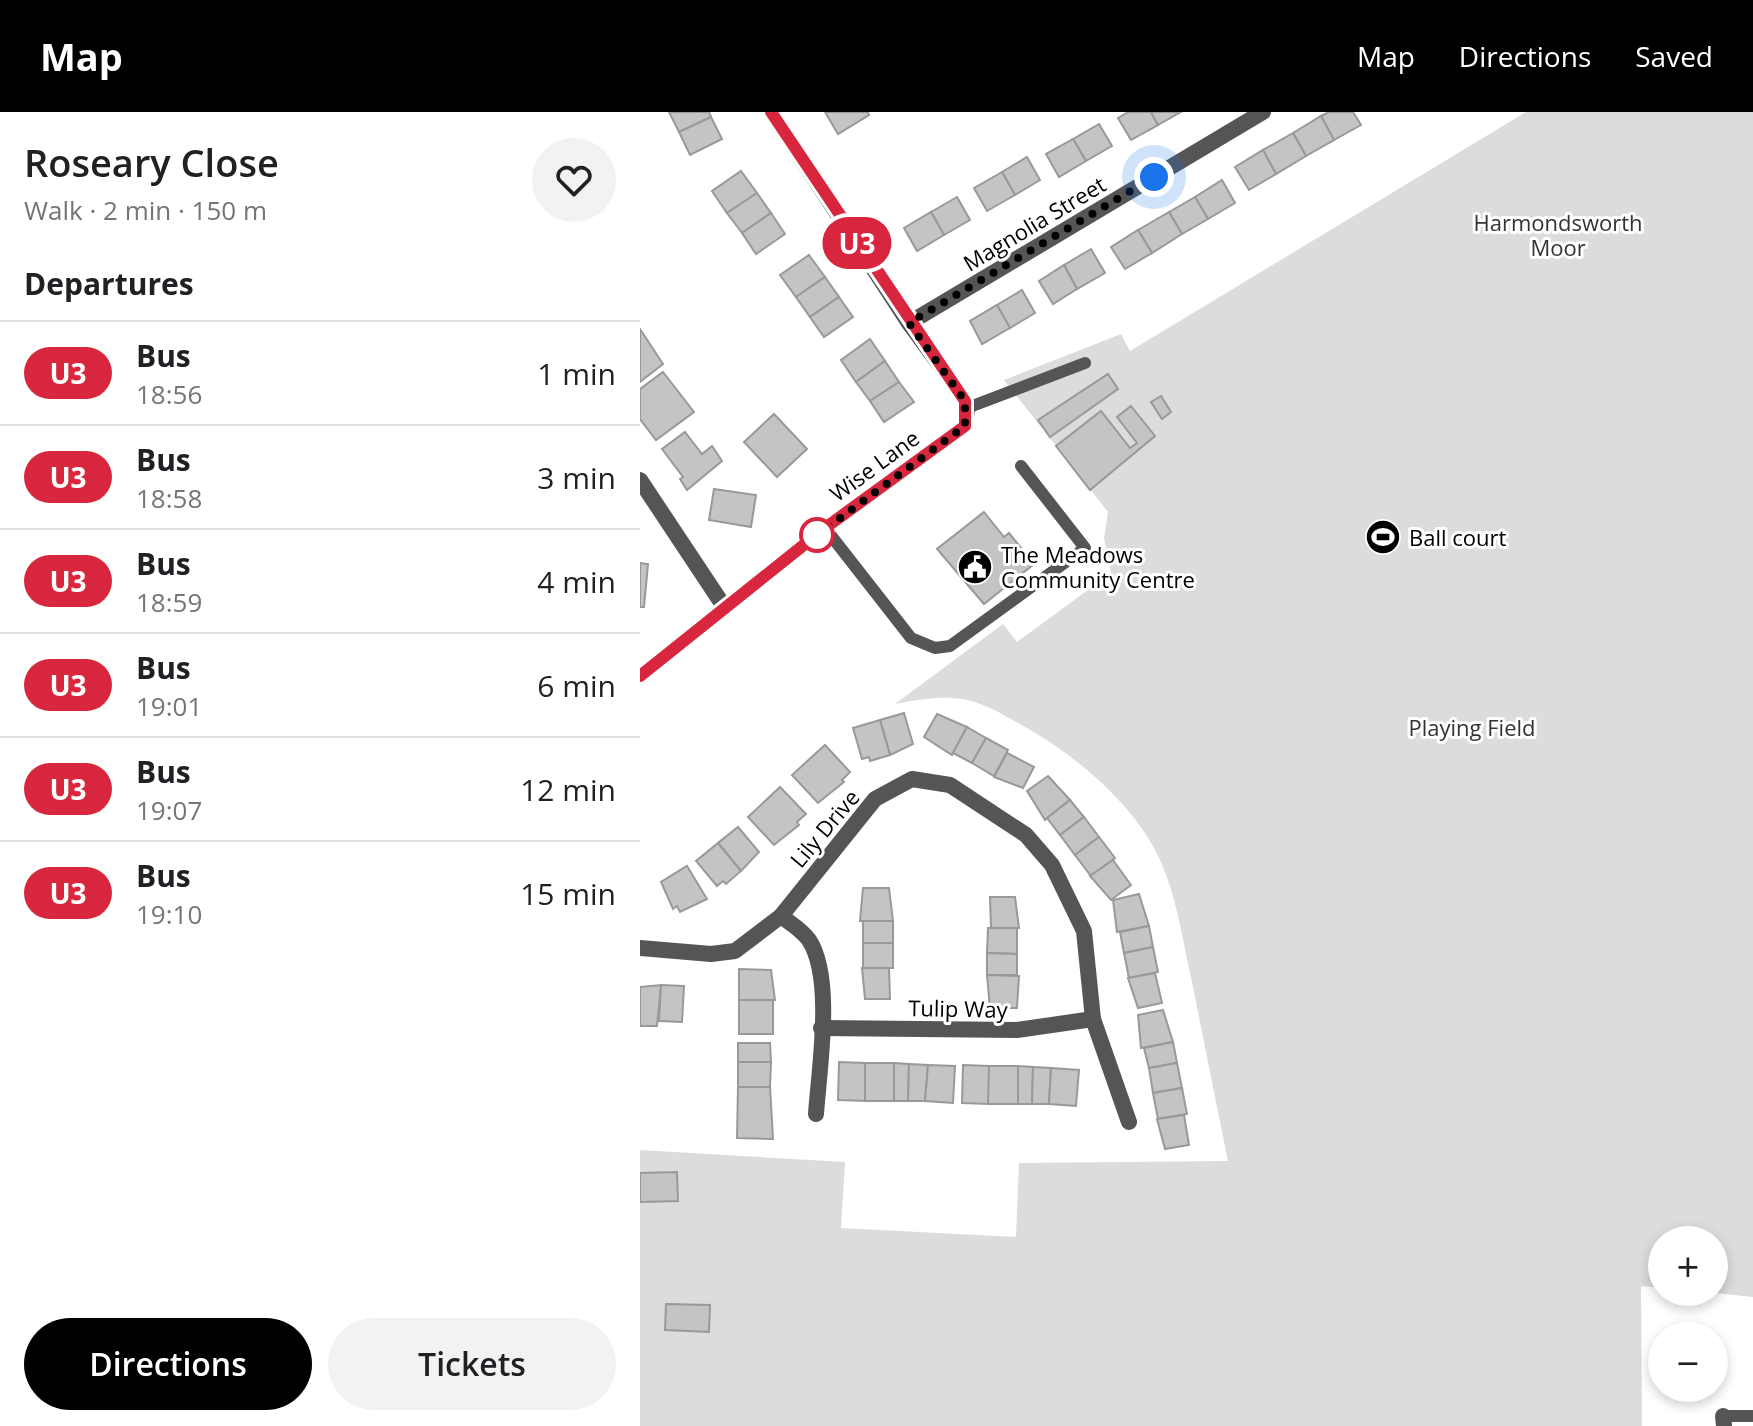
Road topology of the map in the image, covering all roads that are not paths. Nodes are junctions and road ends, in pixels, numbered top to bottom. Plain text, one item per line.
1 (771, 112) edge
2 (1263, 112) edge
3 (909, 323) junction
4 (1085, 363) dead end
5 (967, 408) junction
6 (1021, 466) dead end
7 (640, 480) edge
8 (825, 528) junction
9 (725, 608) junction
10 (640, 676) edge
11 (781, 916) junction
12 (640, 948) edge
13 (1093, 1019) junction
14 (821, 1028) junction
15 (816, 1114) dead end
16 (1129, 1122) dead end
17 (1753, 1416) edge
18 (1724, 1421) edge

1 - 3 street
2 - 3 street, Magnolia Street
3 - 5 street
4 - 5 lane
5 - 8 street, Wise Lane
6 - 8 lane
7 - 9 street
8 - 9 street, Wise Lane
9 - 10 street, Wise Lane
11 - 12 street, Lily Drive
11 - 13 street, Lily Drive
11 - 14 street
13 - 14 street, Tulip Way
13 - 16 street, Lily Drive
14 - 15 street
17 - 18 lane

